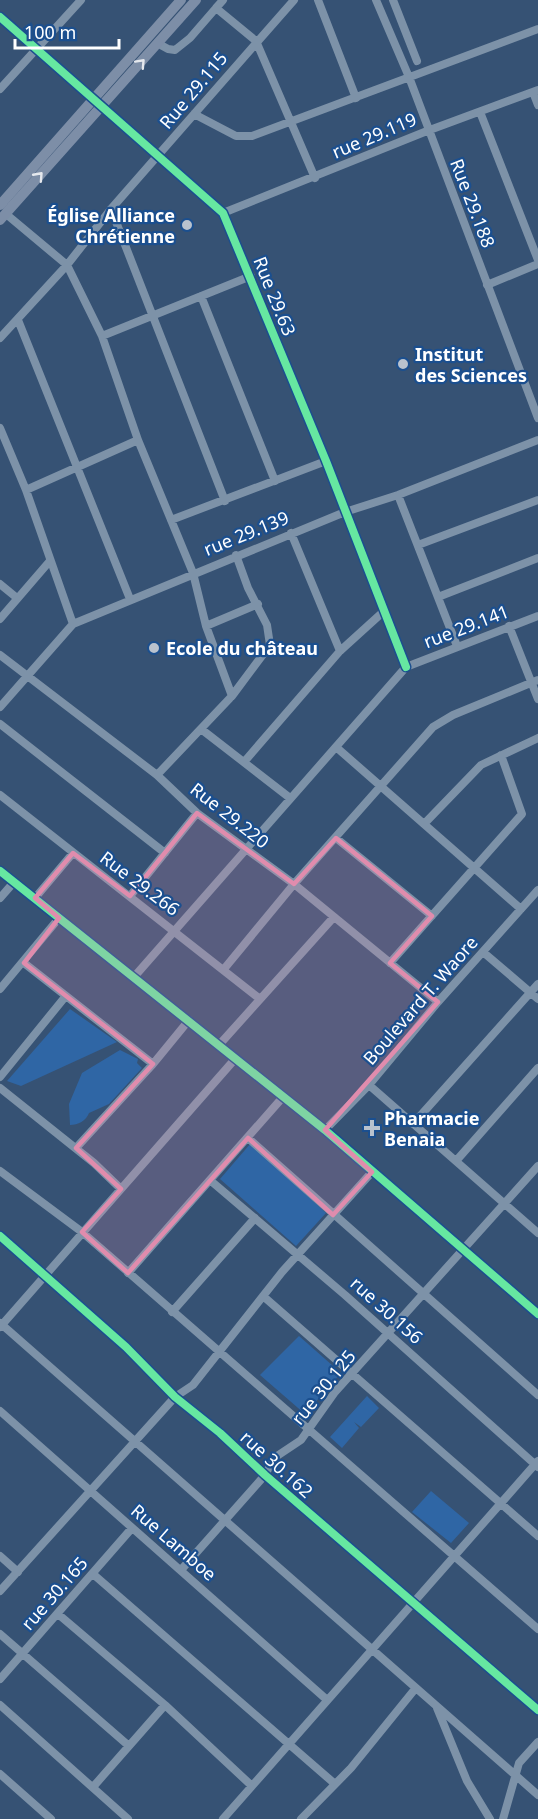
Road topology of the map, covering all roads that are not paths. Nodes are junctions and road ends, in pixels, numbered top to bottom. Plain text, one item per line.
1 (181, 0) edge
2 (196, 0) edge
3 (223, 0) edge
4 (294, 0) edge
5 (318, 0) edge
6 (376, 0) edge
7 (393, 0) edge
8 (78, 1) edge
9 (171, 5) edge
10 (216, 8) junction
11 (0, 17) edge
12 (538, 29) edge
13 (256, 41) junction
14 (159, 44) junction
15 (37, 49) junction
16 (417, 61) dead end
17 (409, 77) junction
18 (0, 89) edge
19 (536, 91) edge
20 (356, 98) junction
21 (98, 103) junction
22 (538, 105) edge
23 (480, 112) junction
24 (194, 114) junction
25 (293, 122) junction
26 (427, 131) junction
27 (159, 157) junction
28 (315, 178) junction
29 (111, 209) junction
30 (2, 213) edge
31 (223, 213) junction
32 (538, 262) edge
33 (67, 265) junction
34 (251, 276) junction
35 (487, 285) junction
36 (201, 296) junction
37 (154, 315) junction
38 (18, 320) junction
39 (102, 336) junction
40 (0, 338) edge
41 (538, 418) edge
42 (0, 429) edge
43 (138, 440) junction
44 (538, 440) edge
45 (326, 461) junction
46 (76, 465) junction
47 (275, 481) junction
48 (26, 490) junction
49 (398, 495) junction
50 (538, 500) edge
51 (225, 501) junction
52 (345, 512) junction
53 (171, 520) junction
54 (291, 533) junction
55 (418, 545) junction
56 (236, 555) junction
57 (538, 558) edge
58 (49, 562) junction
59 (192, 573) junction
60 (0, 584) edge
61 (438, 597) junction
62 (17, 598) junction
63 (130, 599) junction
64 (258, 604) junction
65 (383, 612) junction
66 (538, 616) edge
67 (0, 619) edge
68 (73, 624) junction
69 (207, 626) junction
70 (509, 626) junction
71 (457, 646) junction
72 (340, 651) junction
73 (0, 655) edge
74 (406, 667) junction
75 (27, 675) junction
76 (535, 682) edge
77 (231, 696) junction
78 (538, 699) edge
79 (0, 707) edge
80 (0, 724) edge
81 (201, 729) junction
82 (538, 738) edge
83 (336, 747) junction
84 (501, 754) junction
85 (244, 762) junction
86 (157, 775) junction
87 (381, 786) junction
88 (0, 795) edge
89 (290, 798) junction
90 (197, 813) junction
91 (424, 824) junction
92 (336, 838) junction
93 (246, 849) junction
94 (73, 853) junction
95 (165, 853) junction
96 (473, 869) junction
97 (0, 871) edge
98 (14, 882) junction
99 (294, 884) junction
100 (538, 890) edge
101 (130, 896) junction
102 (0, 898) edge
103 (35, 898) junction
104 (521, 909) junction
105 (432, 915) junction
106 (59, 918) junction
107 (333, 918) junction
108 (174, 929) junction
109 (483, 952) junction
110 (24, 963) junction
111 (390, 963) junction
112 (224, 969) junction
113 (134, 976) junction
114 (538, 984) edge
115 (0, 989) edge
116 (531, 993) junction
117 (65, 997) junction
118 (260, 999) junction
119 (538, 999) edge
120 (438, 1002) junction
121 (189, 1020) junction
122 (219, 1045) junction
123 (235, 1059) junction
124 (153, 1064) junction
125 (538, 1068) edge
126 (0, 1077) edge
127 (369, 1085) junction
128 (0, 1088) edge
129 (283, 1097) junction
130 (413, 1124) junction
131 (325, 1130) junction
132 (248, 1137) junction
133 (76, 1148) junction
134 (456, 1161) junction
135 (538, 1166) edge
136 (0, 1171) edge
137 (372, 1172) junction
138 (211, 1181) junction
139 (121, 1189) junction
140 (506, 1202) junction
141 (333, 1215) junction
142 (255, 1218) junction
143 (82, 1232) junction
144 (538, 1233) edge
145 (0, 1236) edge
146 (465, 1249) junction
147 (299, 1255) junction
148 (128, 1273) junction
149 (46, 1276) junction
150 (424, 1293) junction
151 (263, 1296) junction
152 (172, 1312) junction
153 (538, 1314) edge
154 (1, 1325) edge
155 (388, 1334) junction
156 (218, 1352) junction
157 (351, 1375) junction
158 (538, 1395) edge
159 (175, 1397) junction
160 (0, 1411) edge
161 (308, 1431) junction
162 (134, 1442) junction
163 (537, 1464) edge
164 (265, 1475) junction
165 (90, 1491) junction
166 (500, 1502) junction
167 (225, 1518) junction
168 (132, 1528) junction
169 (538, 1536) edge
170 (454, 1554) junction
171 (0, 1556) edge
172 (181, 1570) junction
173 (18, 1572) junction
174 (93, 1574) junction
175 (0, 1591) edge
176 (412, 1602) junction
177 (58, 1614) junction
178 (538, 1629) edge
179 (0, 1634) edge
180 (372, 1648) junction
181 (23, 1653) junction
182 (0, 1679) edge
183 (415, 1689) junction
184 (326, 1699) junction
185 (0, 1705) edge
186 (165, 1705) junction
187 (437, 1708) junction
188 (538, 1710) edge
189 (290, 1742) junction
190 (538, 1742) edge
191 (129, 1746) junction
192 (0, 1774) edge
193 (515, 1775) junction
194 (335, 1784) junction
195 (252, 1786) junction
196 (93, 1787) junction
197 (538, 1795) edge
198 (51, 1819) edge
199 (128, 1819) edge
200 (223, 1819) edge
201 (301, 1819) edge
202 (490, 1819) edge
203 (503, 1819) edge

1 - 9 main road
2 - 14 main road
3 - 10 street
4 - 13 street, Rue 29.115
5 - 20 street
6 - 17 street, Rue 29.188
7 - 16 street
8 - 15 street
9 - 21 main road
10 - 13 street
10 - 14 street
11 - 15 street, Rue 29.63
12 - 17 street
13 - 24 street, Rue 29.115
13 - 25 street
21 -> 14 main road
15 - 18 street
15 - 21 street, Rue 29.63
17 - 20 street
17 - 26 street, Rue 29.188
19 - 22 street
19 - 23 street, rue 29.119
20 - 25 street
21 - 27 street, Rue 29.63
21 - 30 main road
23 - 26 street, rue 29.119
23 - 32 street
24 - 25 street
24 - 27 street, Rue 29.115
25 - 28 street
26 - 28 street, rue 29.119
26 - 35 street, Rue 29.188
27 - 29 street, Rue 29.115
27 - 31 street, Rue 29.63
28 - 31 street, rue 29.119
29 - 33 street, Rue 29.115
29 - 37 street
30 - 33 street
31 - 34 street, Rue 29.63
32 - 35 street
33 - 38 street, Rue 29.115
33 - 39 street
34 - 36 street
34 - 45 street, Rue 29.63
35 - 41 street, Rue 29.188
36 - 37 street
36 - 47 street
37 - 39 street
37 - 51 street
38 - 40 street, Rue 29.115
38 - 46 street
39 - 43 street
42 - 48 street
43 - 46 street
43 - 53 street
44 - 49 street, rue 29.139
45 - 47 street
45 - 52 street, Rue 29.63
46 - 48 street
46 - 63 street
47 - 51 street
48 - 58 street
49 - 52 street, rue 29.139
49 - 55 street
50 - 55 street
51 - 53 street
52 - 54 street, rue 29.139
52 - 65 street, Rue 29.63
53 - 59 street
54 - 56 street, rue 29.139
54 - 72 street
55 - 61 street
56 - 59 street, rue 29.139
56 - 64 street
57 - 61 street
58 - 62 street
58 - 68 street
59 - 63 street, rue 29.139
59 - 69 street
60 - 62 street
61 - 71 street
62 - 67 street
63 - 68 street, rue 29.139
64 - 69 street
64 - 77 street
65 - 72 street
65 - 74 street, Rue 29.63
66 - 70 street, rue 29.141
68 - 75 street, rue 29.139
69 - 77 street
70 - 71 street, rue 29.141
70 - 76 street
71 - 74 street, rue 29.141
72 - 85 street
73 - 75 street, Rue 29.220
74 - 83 street
75 - 79 street, rue 29.139
75 - 86 street, Rue 29.220
76 - 78 street
76 - 87 street
77 - 81 street
80 - 95 street
81 - 85 street
81 - 86 street
82 - 84 street
83 - 87 street
83 - 89 street
84 - 91 street
84 - 96 street
85 - 89 street
86 - 90 street, Rue 29.220
87 - 91 street
87 - 92 street
88 - 94 street, Rue 29.266
89 - 93 street
90 - 93 street, Rue 29.220
90 - 95 street
91 - 96 street
92 - 99 street
92 - 105 street
93 - 99 street, Rue 29.220
93 - 108 street
94 - 101 street, Rue 29.266
94 - 103 street
95 - 101 street
96 - 104 street
96 - 105 street
97 - 98 street
98 - 102 street
98 - 103 street
99 - 107 street, Rue 29.220
99 - 112 street
100 - 104 street, Boulevard T. Waore
101 - 108 street, Rue 29.266
103 - 106 street
104 - 109 street, Boulevard T. Waore
105 - 111 street
106 - 110 street
106 - 113 street
107 - 111 street, Rue 29.220
107 - 118 street
108 - 112 street, Rue 29.266
108 - 113 street
109 - 116 street
109 - 120 street, Boulevard T. Waore
110 - 115 street
110 - 117 street
111 - 120 street, Rue 29.220
112 - 118 street, Rue 29.266
113 - 121 street
114 - 116 street
116 - 119 street
116 - 130 street
117 - 124 street
117 - 126 street
118 - 122 street
120 - 127 street, Boulevard T. Waore
121 - 122 street
121 - 124 street
122 - 123 street
123 - 129 street
123 - 139 street
124 - 133 street
125 - 134 street
127 - 130 street
127 - 131 street, Boulevard T. Waore
128 - 133 street
129 - 131 street
129 - 132 street
130 - 134 street
131 - 137 street
132 - 138 street
132 - 141 street
133 - 139 street
134 - 140 street
135 - 140 street, rue 30.125
136 - 143 street
137 - 141 street
137 - 146 street
138 - 142 street, rue 30.156
138 - 148 street
139 - 143 street
140 - 144 street
140 - 146 street, rue 30.125
141 - 147 street
141 - 150 street
142 - 147 street, rue 30.156
142 - 152 street
143 - 148 street
143 - 149 street
145 - 149 street, rue 30.162
146 - 150 street, rue 30.125
146 - 153 street
147 - 151 street
147 - 155 street, rue 30.156
148 - 152 street
149 - 154 street
149 - 159 street, rue 30.162
150 - 155 street, rue 30.125
150 - 158 street
151 - 156 street
151 - 157 street
152 - 156 street
154 - 162 street
155 - 157 street, rue 30.125
155 - 163 street, rue 30.156
156 - 159 street
156 - 161 street
157 - 161 street, rue 30.125
157 - 166 street
159 - 162 street
159 - 164 street, rue 30.162
160 - 165 street, Rue Lamboe
161 - 164 street, rue 30.125
161 - 170 street
162 - 165 street
162 - 167 street
163 - 166 street
164 - 167 street, rue 30.125
164 - 176 street, rue 30.162
165 - 168 street, Rue Lamboe
165 - 173 street
166 - 169 street
166 - 170 street
167 - 172 street, rue 30.125
167 - 180 street
168 - 172 street, Rue Lamboe
168 - 174 street, rue 30.165
170 - 176 street
170 - 178 street
171 - 173 street
172 - 184 street, Rue Lamboe
173 - 175 street
174 - 177 street, rue 30.165
174 - 189 street
176 - 180 street
176 - 188 street, rue 30.162
177 - 181 street, rue 30.165
177 - 186 street
179 - 181 street
180 - 183 street
180 - 184 street
181 - 182 street, rue 30.165
181 - 191 street
183 - 187 street
183 - 194 street
184 - 189 street
185 - 196 street
186 - 191 street
186 - 195 street
187 - 193 street
187 - 202 street
189 - 194 street
189 - 195 street
190 - 193 street
191 - 196 street
192 - 198 street
193 - 197 street
193 - 203 street
194 - 201 street
195 - 200 street
196 - 199 street

